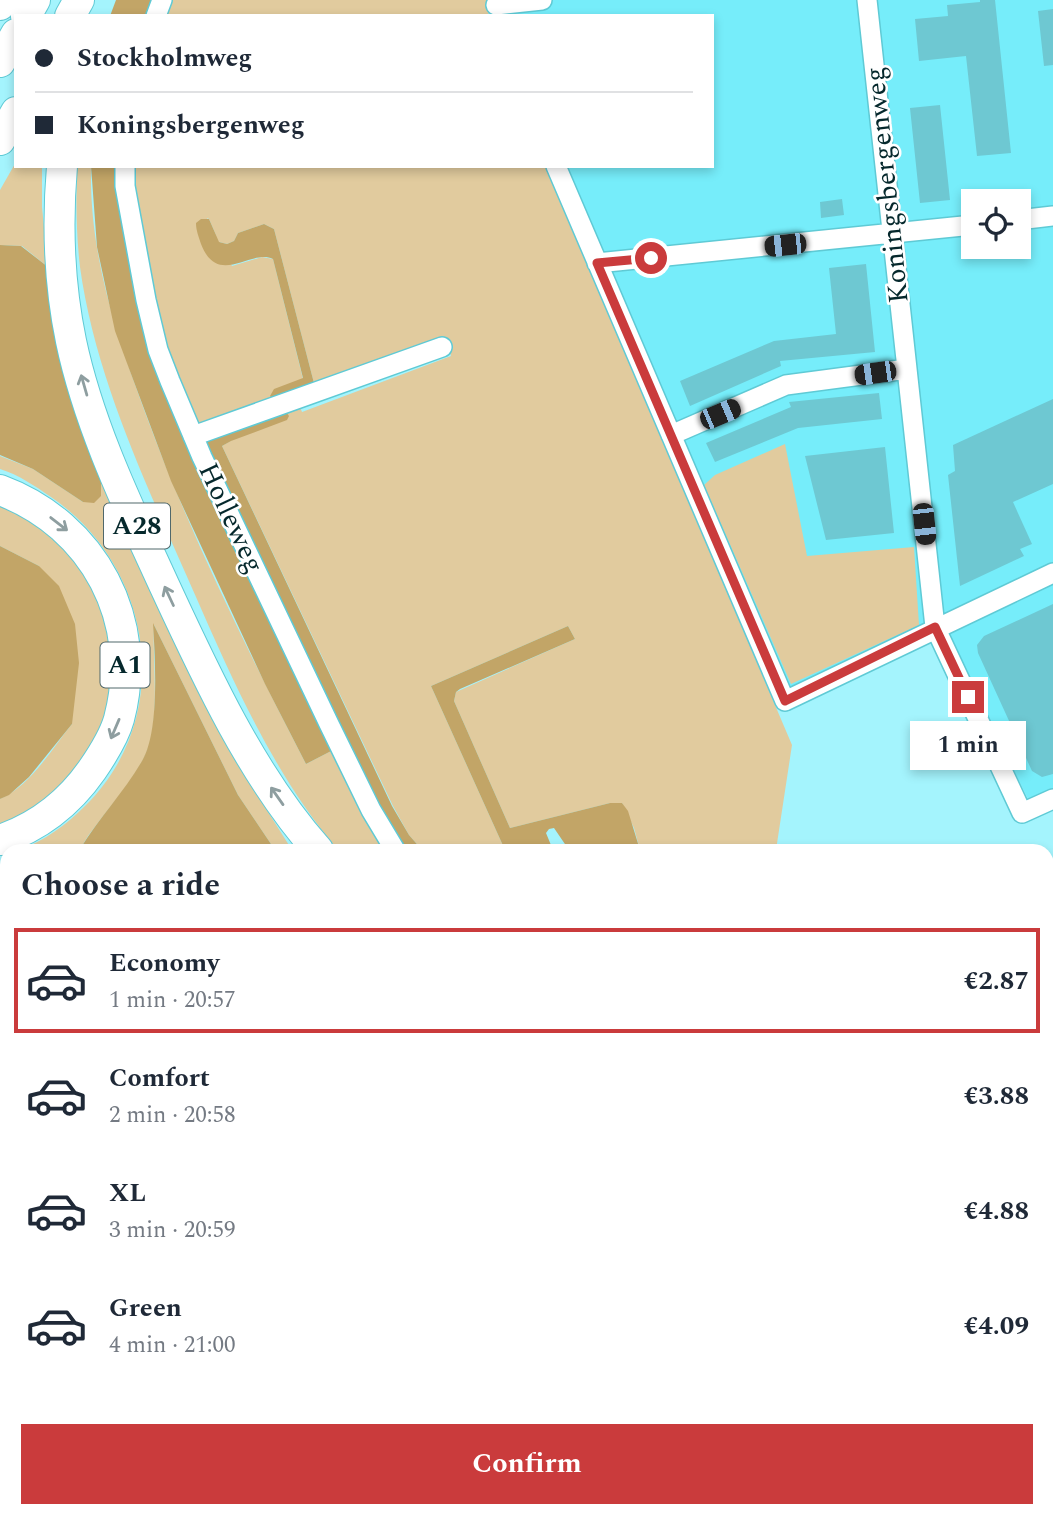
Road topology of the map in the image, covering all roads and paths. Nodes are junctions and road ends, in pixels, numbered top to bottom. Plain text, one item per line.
1 (3, 0) edge
2 (542, 0) edge
3 (867, 0) edge
4 (0, 5) edge
5 (497, 7) edge
6 (14, 38) edge
7 (0, 62) edge
8 (14, 116) edge
9 (0, 140) edge
10 (62, 168) edge
11 (125, 168) edge
12 (557, 168) edge
13 (1053, 216) edge
14 (1031, 219) edge
15 (961, 226) edge
16 (893, 234) junction
17 (597, 263) junction
18 (442, 347) dead end
19 (907, 369) junction
20 (671, 435) junction
21 (193, 436) junction
22 (0, 490) edge
23 (1053, 573) edge
24 (935, 627) junction
25 (1053, 799) edge
26 (0, 840) edge
27 (314, 844) edge
28 (392, 844) edge

1 - 4 highway
2 - 5 street
3 - 16 street, Koningsbergenweg
6 - 7 highway
8 - 9 highway
27 -> 10 highway, A28
11 - 21 street, Holleweg
12 - 17 street
13 - 14 street
15 - 16 street
16 - 17 street
16 - 19 street, Koningsbergenweg
17 - 20 street
18 - 21 street
19 - 20 street
19 - 24 street, Koningsbergenweg
20 - 24 street
21 - 28 street, Holleweg
22 -> 26 highway, A1
23 - 24 street
24 - 25 street, Koningsbergenweg

